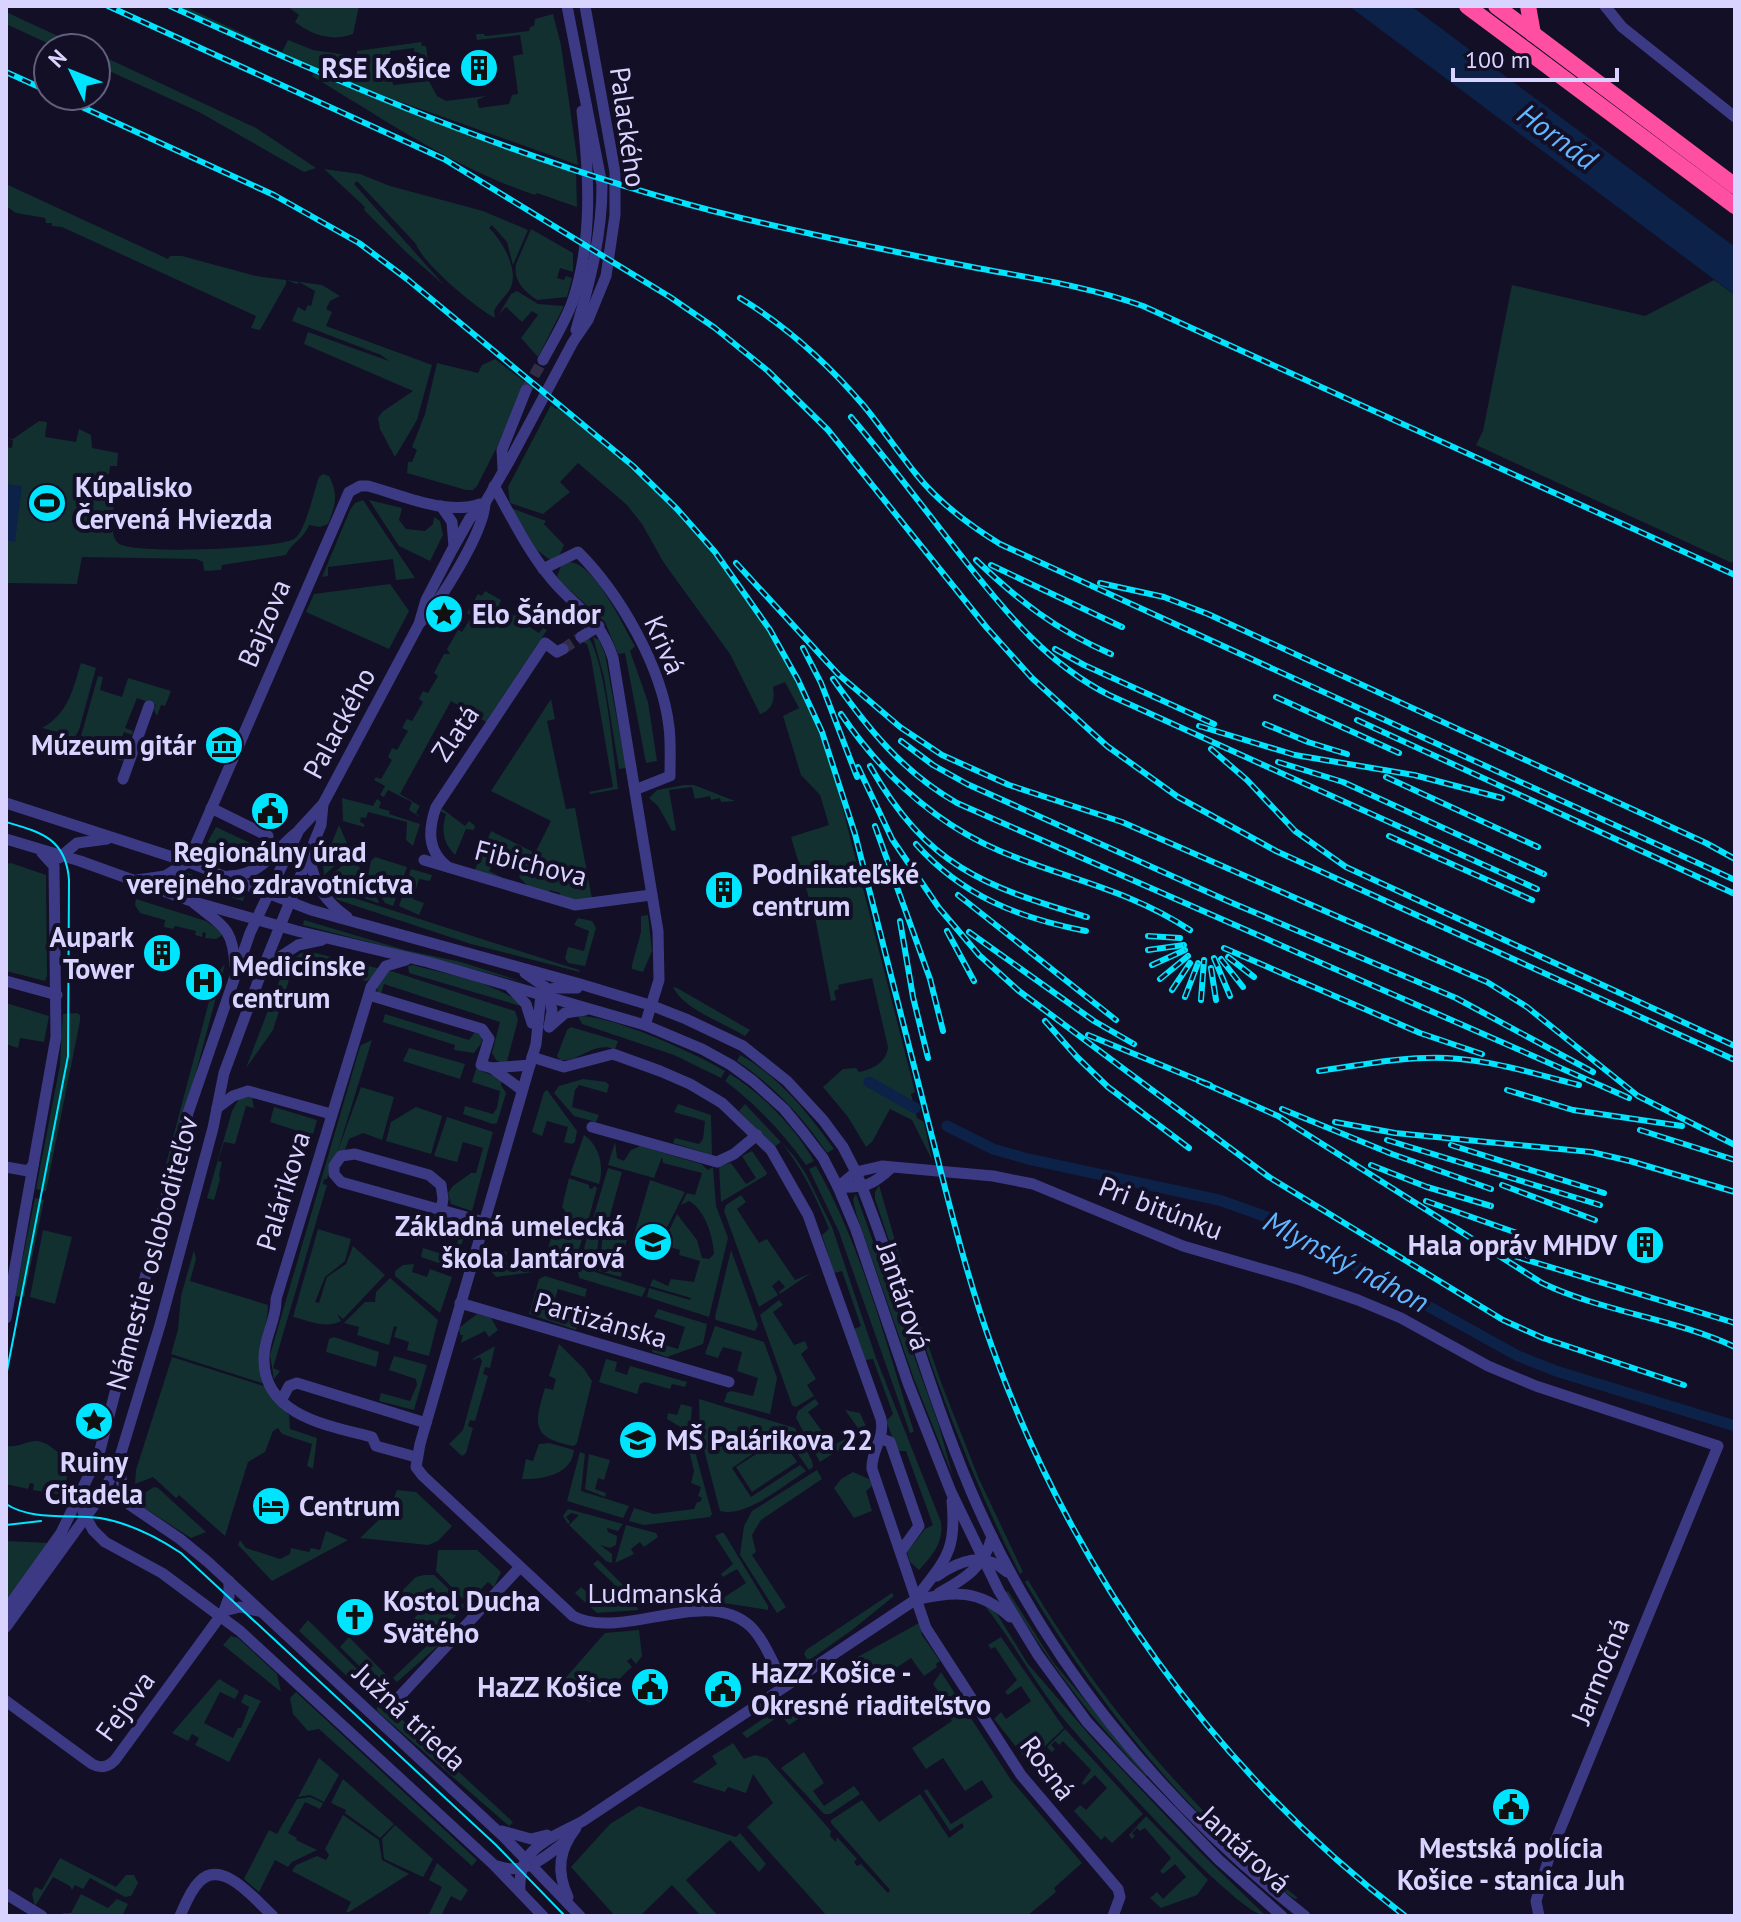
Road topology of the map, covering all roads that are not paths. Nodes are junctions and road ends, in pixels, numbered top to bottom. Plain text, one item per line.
1 (567, 6) edge
2 (585, 6) edge
3 (1467, 6) edge
4 (1496, 6) edge
5 (1528, 6) edge
6 (1605, 6) edge
7 (1533, 34) junction
8 (582, 91) junction
9 (1735, 117) edge
10 (1735, 186) edge
11 (1735, 206) edge
12 (573, 342) junction
13 (543, 360) tunnel mouth
14 (526, 390) tunnel mouth
15 (503, 469) junction
16 (494, 486) junction
17 (485, 503) junction
18 (441, 506) junction
19 (454, 546) junction
20 (543, 569) junction
21 (419, 624) junction
22 (599, 626) junction
23 (581, 637) tunnel mouth
24 (560, 650) tunnel mouth
25 (149, 706) dead end
26 (123, 779) dead end
27 (637, 789) junction
28 (6, 803) edge
29 (323, 804) junction
30 (211, 808) junction
31 (299, 830) junction
32 (268, 836) dead end
33 (115, 838) junction
34 (6, 839) edge
35 (35, 848) junction
36 (61, 855) junction
37 (309, 858) junction
38 (424, 860) dead end
39 (188, 862) junction
40 (448, 867) junction
41 (55, 870) junction
42 (227, 876) junction
43 (135, 880) junction
44 (651, 895) junction
45 (191, 901) junction
46 (274, 910) junction
47 (354, 922) junction
48 (250, 933) joint
49 (328, 939) junction
50 (414, 959) junction
51 (513, 966) junction
52 (263, 968) junction
53 (235, 970) junction
54 (6, 981) edge
55 (509, 985) junction
56 (595, 989) junction
57 (547, 994) junction
58 (57, 995) junction
59 (369, 995) junction
60 (653, 1006) junction
61 (593, 1009) junction
62 (645, 1025) junction
63 (549, 1027) junction
64 (536, 1044) junction
65 (531, 1061) junction
66 (492, 1068) junction
67 (522, 1090) junction
68 (217, 1108) junction
69 (331, 1114) junction
70 (592, 1127) dead end
71 (757, 1135) junction
72 (33, 1165) junction
73 (6, 1167) edge
74 (891, 1168) junction
75 (856, 1172) junction
76 (838, 1187) junction
77 (863, 1188) junction
78 (441, 1210) junction
79 (484, 1222) junction
80 (460, 1303) junction
81 (6, 1318) edge
82 (729, 1382) dead end
83 (282, 1399) junction
84 (426, 1423) junction
85 (882, 1439) junction
86 (1718, 1446) joint
87 (121, 1454) junction
88 (416, 1457) junction
89 (86, 1481) junction
90 (951, 1492) junction
91 (85, 1517) junction
92 (97, 1535) junction
93 (992, 1537) junction
94 (68, 1541) junction
95 (901, 1551) junction
96 (984, 1560) junction
97 (520, 1567) junction
98 (229, 1581) junction
99 (1016, 1582) junction
100 (927, 1583) junction
101 (935, 1595) junction
102 (915, 1600) junction
103 (6, 1610) edge
104 (262, 1612) junction
105 (221, 1613) junction
106 (1019, 1626) junction
107 (6, 1627) edge
108 (785, 1685) junction
109 (399, 1697) dead end
110 (6, 1701) edge
111 (581, 1822) junction
112 (496, 1829) junction
113 (567, 1840) junction
114 (493, 1864) junction
115 (527, 1864) junction
116 (520, 1890) junction
117 (6, 1894) edge
118 (1115, 1908) edge
119 (576, 1912) edge
120 (42, 1916) edge
121 (180, 1916) edge
122 (273, 1916) edge
123 (543, 1916) edge
124 (1282, 1916) edge
125 (1305, 1916) edge
126 (1539, 1916) edge

1 - 8 street, Palackého
2 - 12 street, Palackého
3 - 11 highway
4 - 7 highway
5 - 7 highway
6 - 9 street
7 - 10 highway
8 - 12 street, Palackého
8 - 13 street, Palackého
12 - 15 street, Palackého
14 - 15 street, Palackého
15 - 16 street, Palackého
16 - 17 street, Palackého
16 - 20 street, Krivá
17 - 18 street, Bajzova
17 - 19 street, Palackého
17 - 21 street, Palackého
18 - 19 street
18 - 30 street, Bajzova
19 - 21 street, Palackého
20 - 22 street, Krivá
20 - 27 street, Krivá
21 - 29 street, Palackého
22 - 23 street, Krivá
22 - 27 street, Krivá
24 - 40 street, Zlatá
25 - 26 street
27 - 44 street, Krivá
28 - 33 street
29 - 31 street, Palackého
29 - 37 street, Palackého
30 - 32 street
30 - 39 street, Bajzova
31 - 42 street
31 - 46 street, Palackého
33 - 36 street
33 - 39 street
34 - 35 street
35 - 36 street
35 - 41 street
36 - 41 street
36 - 43 street
37 - 46 street, Palackého
37 - 47 street
38 - 40 street, Fibichova
39 - 42 street
39 - 43 street
40 - 44 street, Fibichova
41 - 58 street
42 - 46 street
43 - 45 street
44 - 60 street, Krivá
45 - 46 street
45 - 53 street
46 - 47 street, Jantárová
46 - 48 street, Palackého
46 - 49 street, Jantárová
46 - 52 street
47 - 51 street, Jantárová
48 - 53 street, Námestie osloboditeľov
49 - 50 street, Jantárová
49 - 52 street
50 - 55 street, Jantárová
50 - 59 street, Palárikova
51 - 56 street, Jantárová
51 - 57 street
52 - 68 street, Námestie osloboditeľov
53 - 89 street, Námestie osloboditeľov
54 - 58 street
55 - 57 street, Jantárová
55 - 64 street
56 - 57 street
56 - 60 street, Jantárová
57 - 61 street, Jantárová
57 - 63 street
57 - 64 street
58 - 72 street
59 - 66 street
59 - 69 street, Palárikova
60 - 62 street, Krivá
60 - 75 street, Jantárová
61 - 62 street, Jantárová
61 - 63 street
62 - 76 street, Jantárová
63 - 64 street
64 - 65 street
65 - 66 street
65 - 67 street
65 - 71 street
66 - 67 street
67 - 79 street
68 - 69 street
68 - 87 street, Námestie osloboditeľov
69 - 83 street, Palárikova
70 - 71 street
71 - 85 street
72 - 73 street
72 - 81 street
74 - 75 street, Pri bitúnku
74 - 77 street
74 - 86 street, Pri bitúnku
75 - 76 street
75 - 77 street, Jantárová
76 - 77 street
76 - 90 street, Jantárová
77 - 93 street, Jantárová
78 - 78 street, Palárikova
78 - 79 street, Palárikova
79 - 80 street
80 - 82 street, Partizánska
80 - 84 street
83 - 84 street
83 - 88 street, Palárikova
84 - 88 street
85 - 95 street, Rosná
85 - 95 street
86 - 126 street, Jarmočná
87 - 91 street, Námestie osloboditeľov
87 - 98 street, Južná trieda
88 - 97 street, Ludmanská
89 - 91 street
89 - 103 street, Námestie osloboditeľov
90 - 96 street, Jantárová
90 - 100 street
91 - 92 street, Južná trieda
91 - 94 street, Námestie osloboditeľov
92 - 94 street
92 - 105 street, Južná trieda
93 - 96 street
93 - 99 street, Jantárová
94 - 107 street, Námestie osloboditeľov
95 - 102 street, Rosná
96 - 99 street
96 - 100 street
96 - 101 street
96 - 106 street, Jantárová
97 - 108 street, Ludmanská
97 - 109 street
98 - 104 street, Južná trieda
98 - 105 street, Fejova
99 - 125 street, Jantárová
100 - 102 street
101 - 102 street
101 - 106 street
102 - 108 street
102 - 118 street, Rosná
104 - 105 street
104 - 112 street, Južná trieda
105 - 110 street, Fejova
105 - 114 street, Južná trieda
106 - 124 street, Jantárová
108 - 111 street
111 - 112 street
111 - 113 street
111 - 115 street
112 - 115 street, Južná trieda
113 - 115 street
113 - 119 street
114 - 115 street
114 - 116 street, Južná trieda
115 - 116 street
115 - 119 street, Južná trieda
116 - 123 street, Južná trieda
117 - 120 street
121 - 122 street

